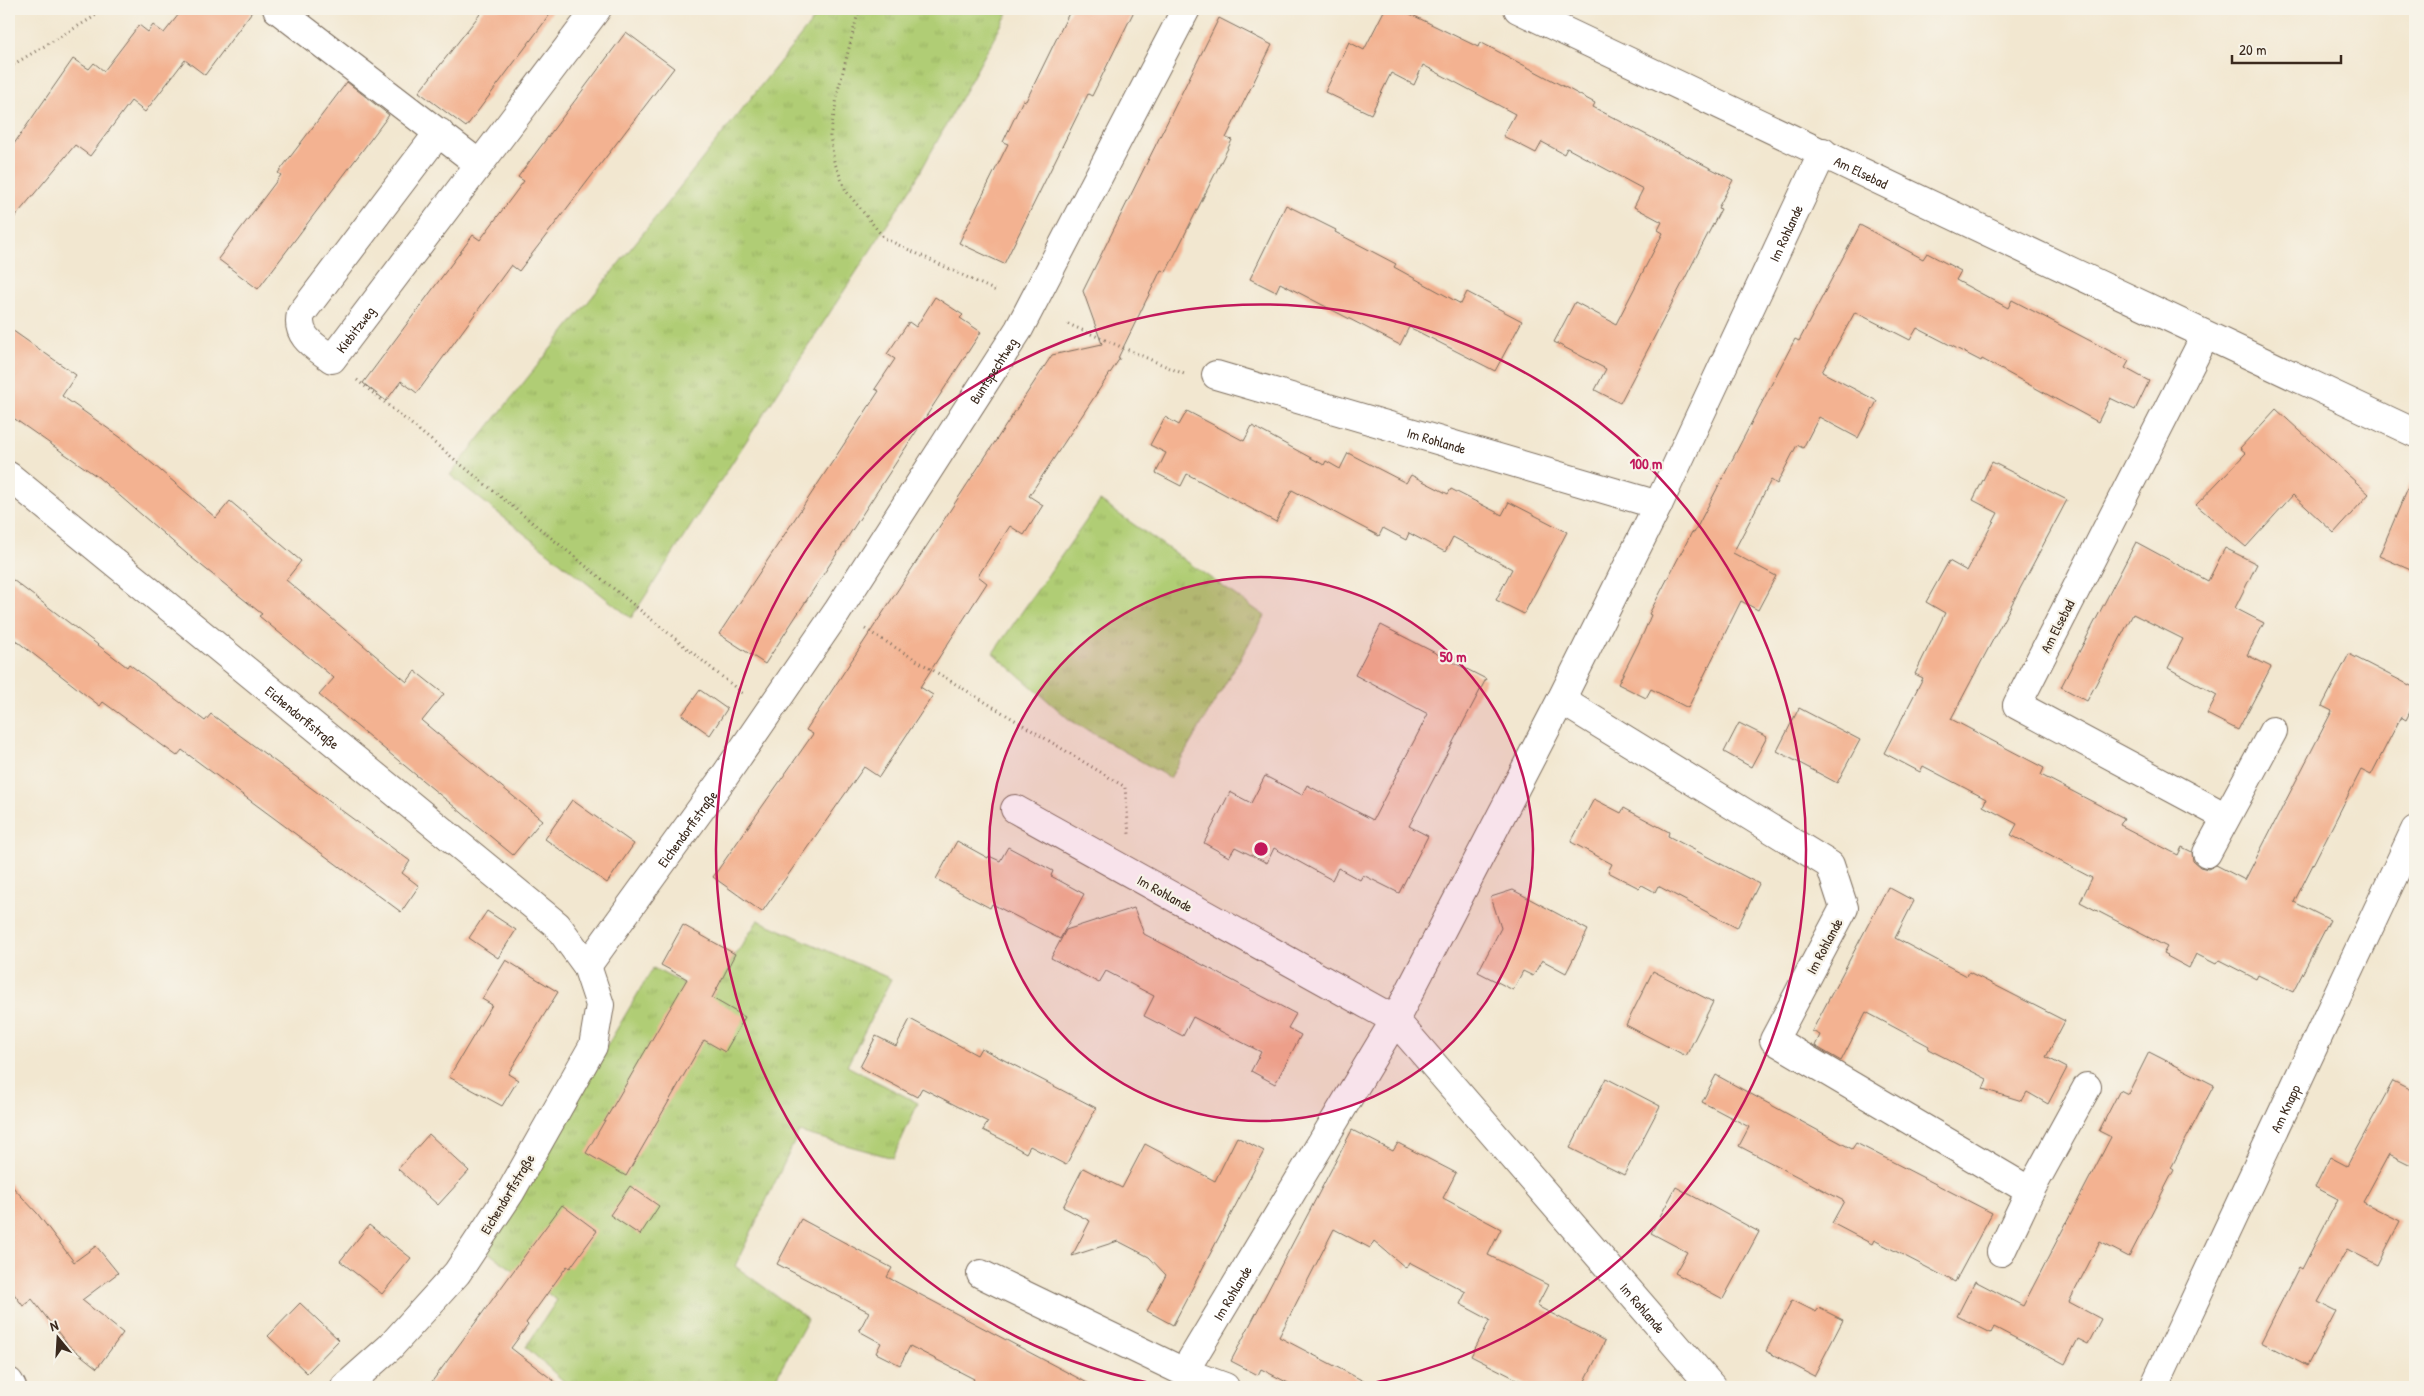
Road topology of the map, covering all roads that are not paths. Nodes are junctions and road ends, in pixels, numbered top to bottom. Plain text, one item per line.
1 (277, 9) edge
2 (597, 9) edge
3 (1186, 9) edge
4 (1518, 9) edge
5 (438, 132) junction
6 (1823, 152) junction
7 (479, 164) junction
8 (2205, 336) junction
9 (1216, 375) road end
10 (2415, 432) edge
11 (9, 476) edge
12 (1658, 505) junction
13 (1561, 700) junction
14 (767, 713) joint
15 (2273, 731) dead end
16 (1015, 809) dead end
17 (2226, 817) junction
18 (2415, 830) edge
19 (2207, 853) dead end
20 (587, 966) junction
21 (1395, 1020) junction
22 (2087, 1087) dead end
23 (2030, 1191) junction
24 (2001, 1252) dead end
25 (981, 1274) dead end
26 (1184, 1372) junction
27 (1689, 1377) edge
28 (9, 1382) edge
29 (12, 1387) edge
30 (345, 1387) edge
31 (1225, 1387) edge
32 (1712, 1387) edge
33 (2154, 1387) edge

1 - 5 street
2 - 7 street, Kiebitzweg
3 - 14 street, Buntspechtweg
4 - 6 street, Am Elsebad
5 - 7 street
5 - 7 street, Kiebitzweg
6 - 8 street, Am Elsebad
6 - 12 street, Im Rohlande
8 - 10 street, Am Elsebad
8 - 17 street, Am Elsebad
9 - 12 street, Im Rohlande
11 - 20 street, Eichendorffstraße
12 - 13 street, Im Rohlande
13 - 21 street, Im Rohlande
13 - 23 street, Im Rohlande
14 - 20 street, Eichendorffstraße
15 - 17 street
16 - 21 street, Im Rohlande
17 - 19 street
18 - 33 street, Am Knapp
20 - 30 street, Eichendorffstraße
21 - 26 street, Im Rohlande
21 - 27 street, Im Rohlande
22 - 23 street
23 - 24 street
25 - 26 street
26 - 31 street
27 - 32 street, Im Rohlande
28 - 29 street

